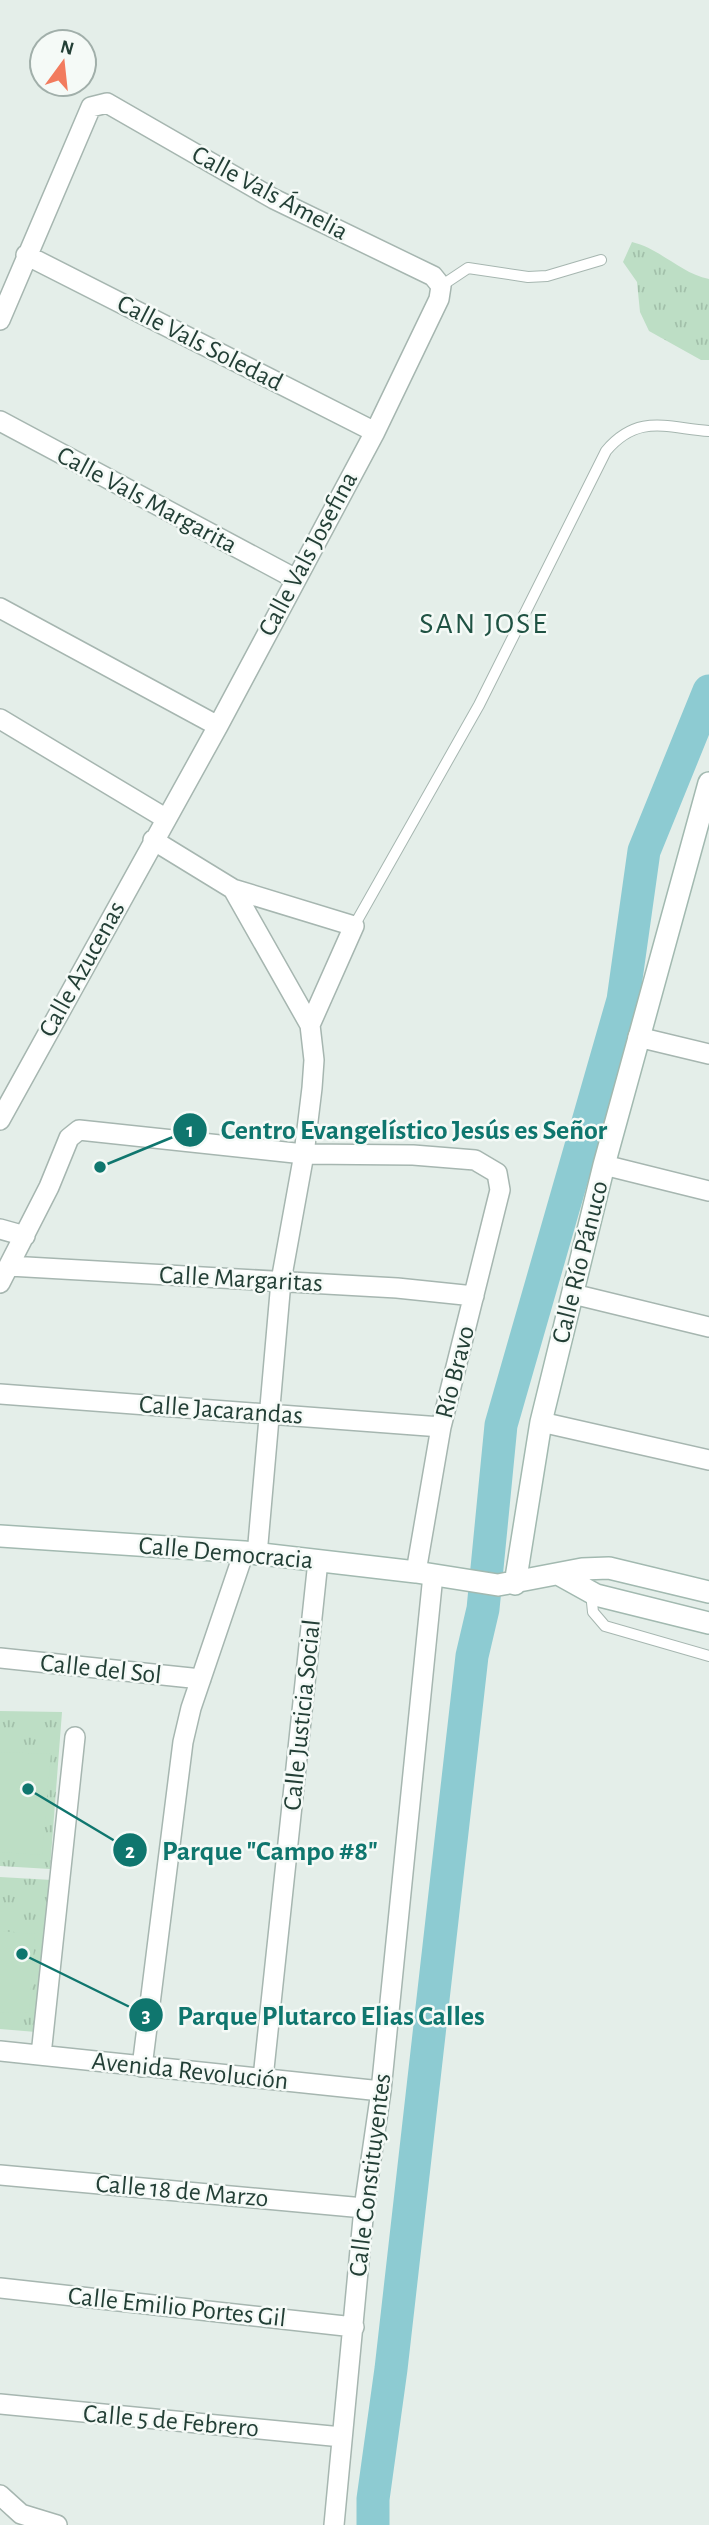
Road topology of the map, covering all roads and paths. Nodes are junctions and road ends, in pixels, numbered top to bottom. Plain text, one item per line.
1 (26, 255) junction
2 (601, 260) dead end
3 (441, 286) junction
4 (0, 320) edge
5 (0, 421) edge
6 (709, 431) edge
7 (375, 432) junction
8 (294, 578) junction
9 (0, 608) edge
10 (0, 719) edge
11 (218, 726) junction
12 (709, 783) edge
13 (705, 808) edge
14 (165, 818) junction
15 (153, 840) junction
16 (233, 889) junction
17 (354, 926) junction
18 (310, 1025) junction
19 (638, 1037) junction
20 (709, 1054) edge
21 (0, 1120) edge
22 (304, 1154) junction
23 (604, 1165) junction
24 (709, 1191) edge
25 (0, 1229) edge
26 (25, 1236) junction
27 (4, 1275) edge
28 (281, 1281) junction
29 (573, 1294) junction
30 (474, 1296) junction
31 (709, 1326) edge
32 (0, 1394) edge
33 (267, 1413) junction
34 (541, 1422) junction
35 (442, 1427) junction
36 (709, 1460) edge
37 (0, 1536) edge
38 (251, 1554) junction
39 (318, 1561) junction
40 (433, 1575) junction
41 (560, 1575) junction
42 (507, 1584) junction
43 (591, 1592) junction
44 (709, 1592) edge
45 (709, 1623) edge
46 (709, 1656) edge
47 (0, 1658) edge
48 (201, 1679) junction
49 (75, 1737) dead end
50 (0, 2051) edge
51 (41, 2055) junction
52 (142, 2067) junction
53 (264, 2078) junction
54 (381, 2091) junction
55 (0, 2175) edge
56 (364, 2208) junction
57 (0, 2288) edge
58 (354, 2327) junction
59 (0, 2404) edge
60 (342, 2437) junction
61 (0, 2495) edge
62 (57, 2525) edge
63 (334, 2525) edge

1 - 3 street, Calle Vals Ámelia
1 - 4 street
1 - 7 street, Calle Vals Soledad
2 - 3 lane
3 - 7 street, Calle Vals Josefina
5 - 8 street, Calle Vals Margarita
6 - 17 lane
7 - 8 street, Calle Vals Josefina
8 - 11 street, Calle Vals Josefina
9 - 11 street
10 - 14 street
11 - 14 street, Calle Vals Josefina
12 - 13 street, Calle Río Pánuco
13 - 19 street, Calle Río Pánuco
14 - 15 street, Calle Azucenas
15 - 16 street
15 - 21 street, Calle Azucenas
16 - 17 street
16 - 18 street
17 - 18 street
18 - 22 street
19 - 20 street
19 - 23 street, Calle Río Pánuco
22 - 26 street
22 - 28 street
22 - 30 street, Río Bravo
23 - 24 street
23 - 29 street, Calle Río Pánuco
25 - 26 street
26 - 27 street
27 - 28 street, Calle Margaritas
28 - 30 street, Calle Margaritas
28 - 33 street
29 - 31 street
29 - 34 street, Calle Río Pánuco
30 - 35 street, Río Bravo
32 - 33 street, Calle Jacarandas
33 - 35 street, Calle Jacarandas
33 - 38 street
34 - 36 street
34 - 42 street, Calle Río Pánuco
35 - 40 street, Río Bravo
37 - 38 street, Calle Democracia
38 - 39 street, Calle Democracia
38 - 48 street
39 - 40 street, Calle Democracia
39 - 53 street, Calle Justicia Social
40 - 42 street, Calle Democracia
40 - 54 street, Calle Constituyentes
41 - 42 street, Calle Democracia
41 - 43 street
41 - 44 street, Calle Democracia
43 - 45 street
43 - 46 lane
47 - 48 street, Calle del Sol
48 - 52 street
49 - 51 street
50 - 51 street, Avenida Revolución
51 - 52 street, Avenida Revolución
52 - 53 street, Avenida Revolución
53 - 54 street, Avenida Revolución
54 - 56 street, Calle Constituyentes
55 - 56 street, Calle 18 de Marzo
56 - 58 street, Calle Constituyentes
57 - 58 street, Calle Emilio Portes Gil
58 - 60 street, Calle Constituyentes
59 - 60 street, Calle 5 de Febrero
60 - 63 street, Calle Constituyentes
61 - 62 street

